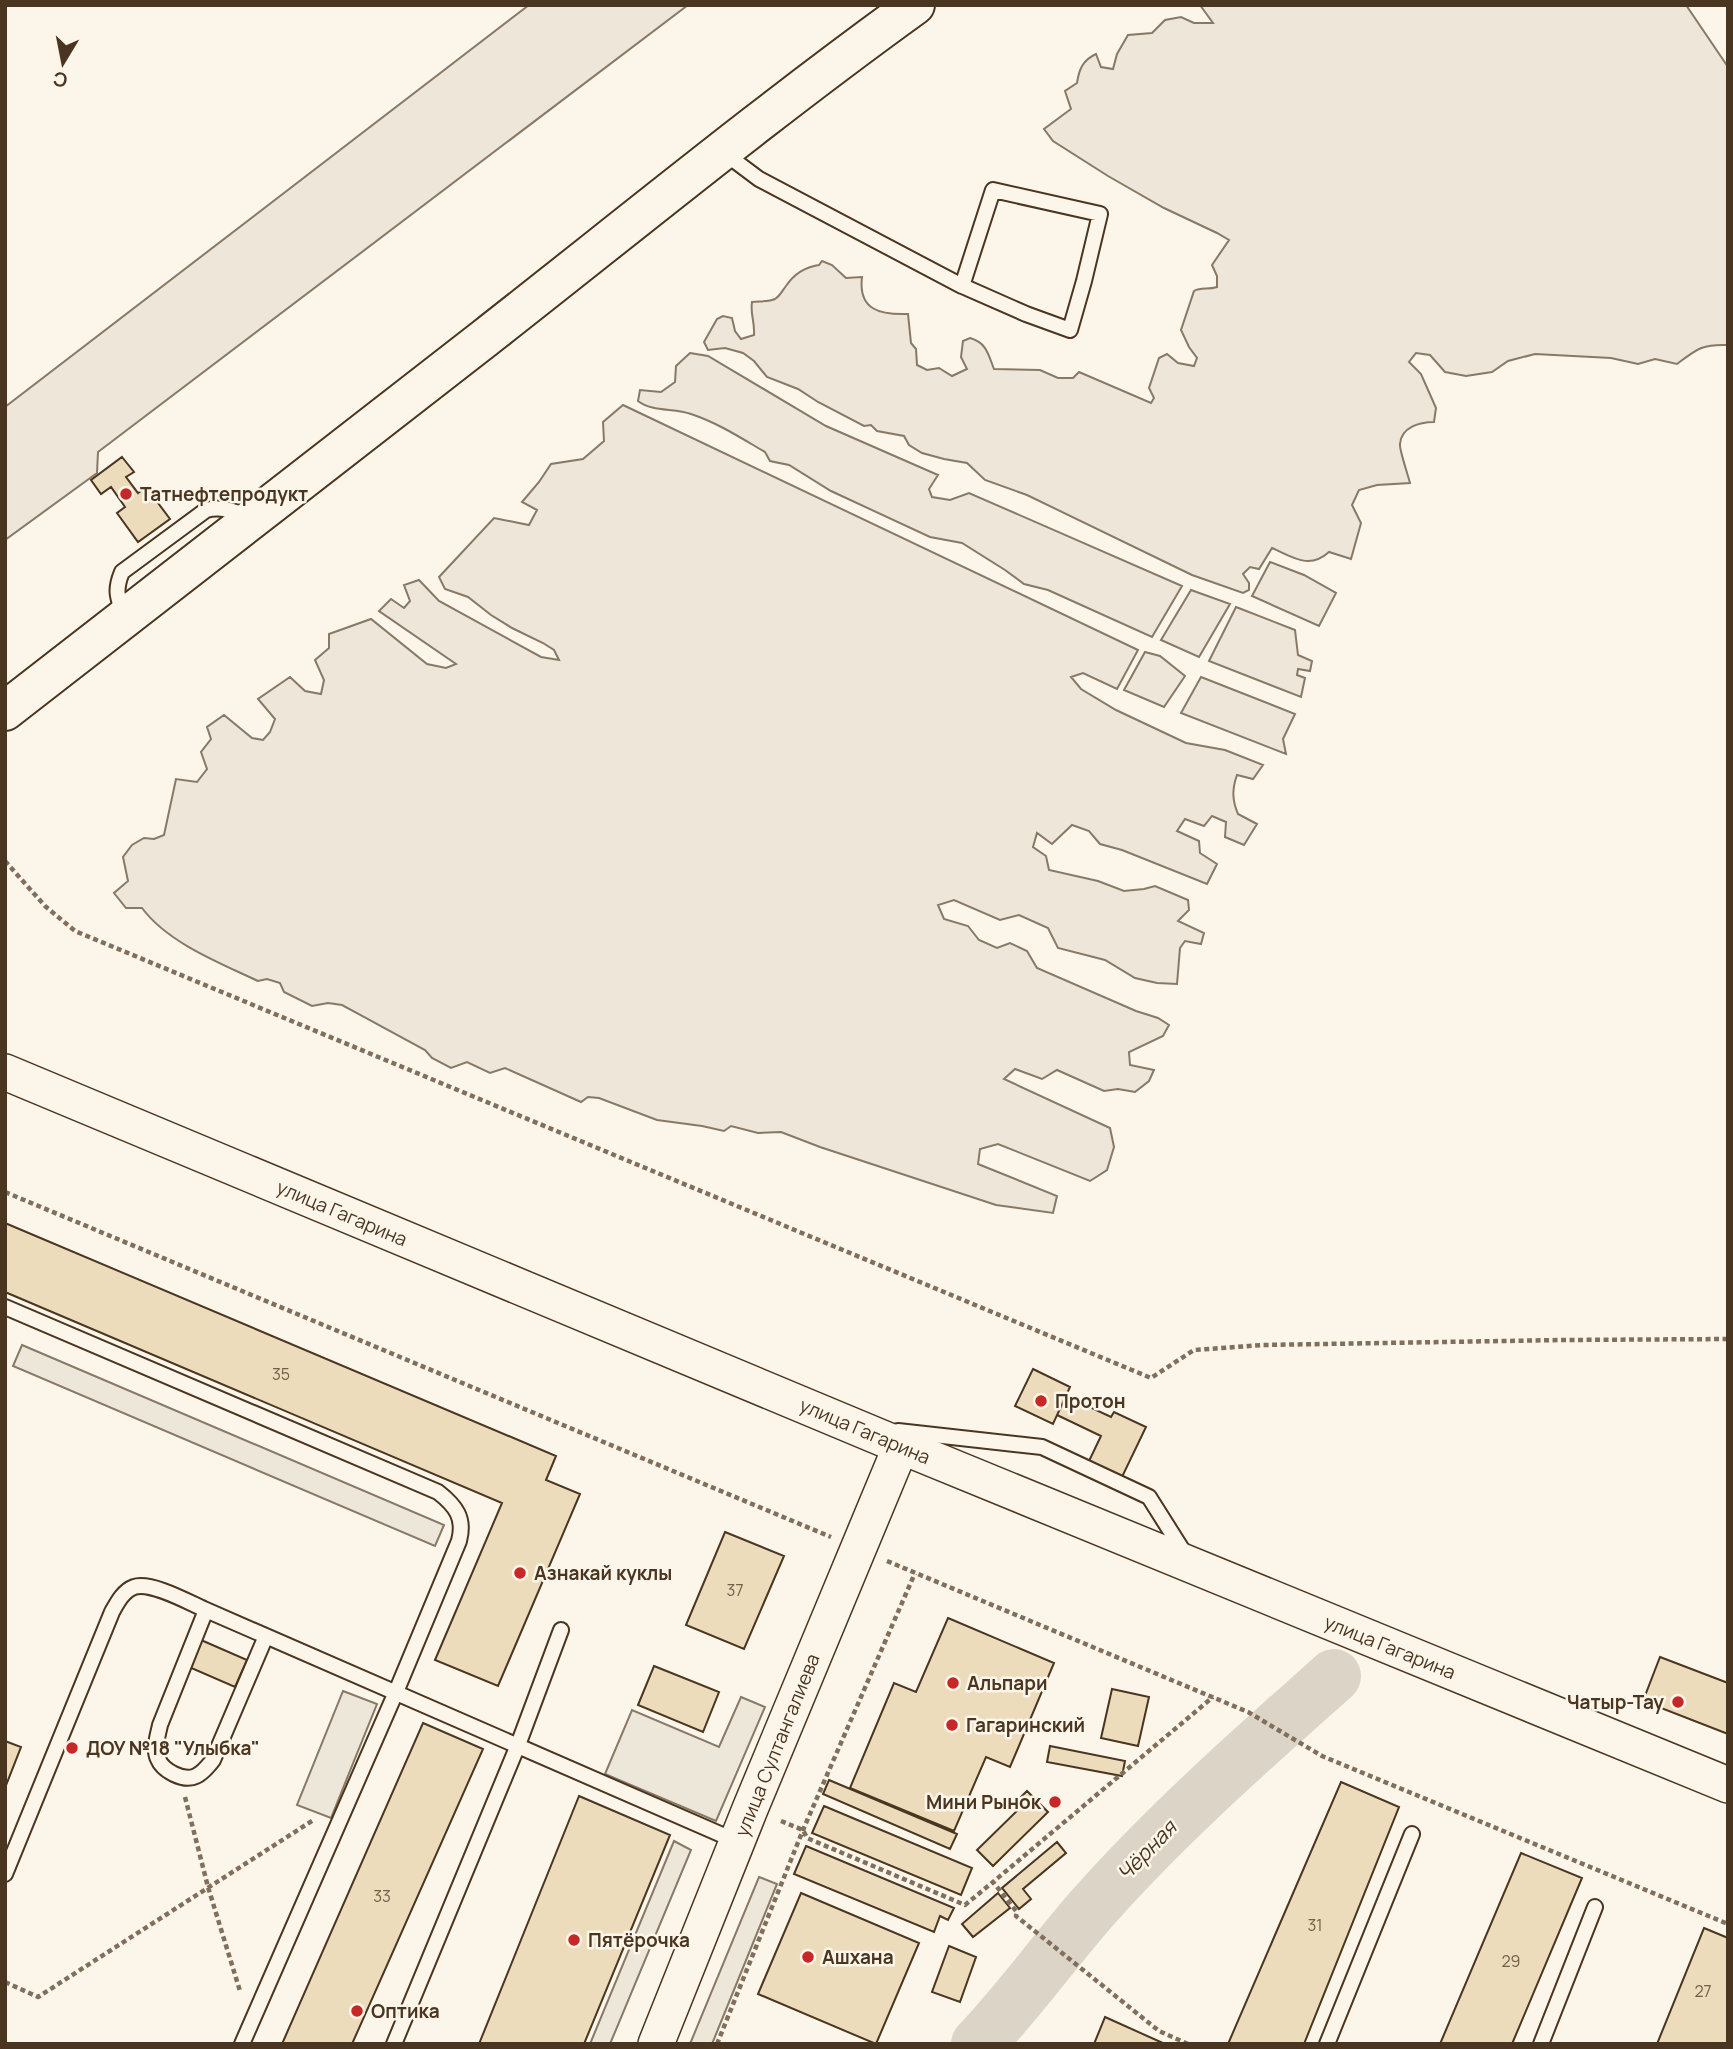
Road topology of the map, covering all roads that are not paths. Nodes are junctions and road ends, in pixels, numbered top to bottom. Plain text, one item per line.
1 (915, 5) edge
2 (722, 152) junction
3 (962, 286) junction
4 (5, 711) edge
5 (5, 1072) edge
6 (5, 1307) edge
7 (854, 1426) junction
8 (901, 1447) junction
9 (1194, 1567) junction
10 (206, 1610) junction
11 (561, 1629) dead end
12 (267, 1636) junction
13 (396, 1692) junction
14 (518, 1745) junction
15 (1728, 1785) edge
16 (1412, 1834) dead end
17 (737, 1842) junction
18 (5, 1874) edge
19 (1595, 1907) dead end
20 (242, 2044) edge
21 (394, 2044) edge
22 (656, 2044) edge
23 (1327, 2044) edge
24 (1541, 2044) edge

1 - 2 main road
2 - 3 lane
2 - 4 main road
3 - 3 lane
5 - 7 street, улица Гагарина
6 - 13 lane
7 - 8 street, улица Гагарина
7 - 9 lane
8 - 9 street, улица Гагарина
8 - 17 street, улица Султангалиева
9 - 15 street, улица Гагарина
10 - 12 lane
10 - 12 lane
10 - 18 lane
11 - 14 lane
12 - 13 lane
13 - 14 lane
13 - 20 lane
14 - 17 lane
14 - 21 lane
16 - 23 lane
17 - 22 street, улица Султангалиева
19 - 24 lane

